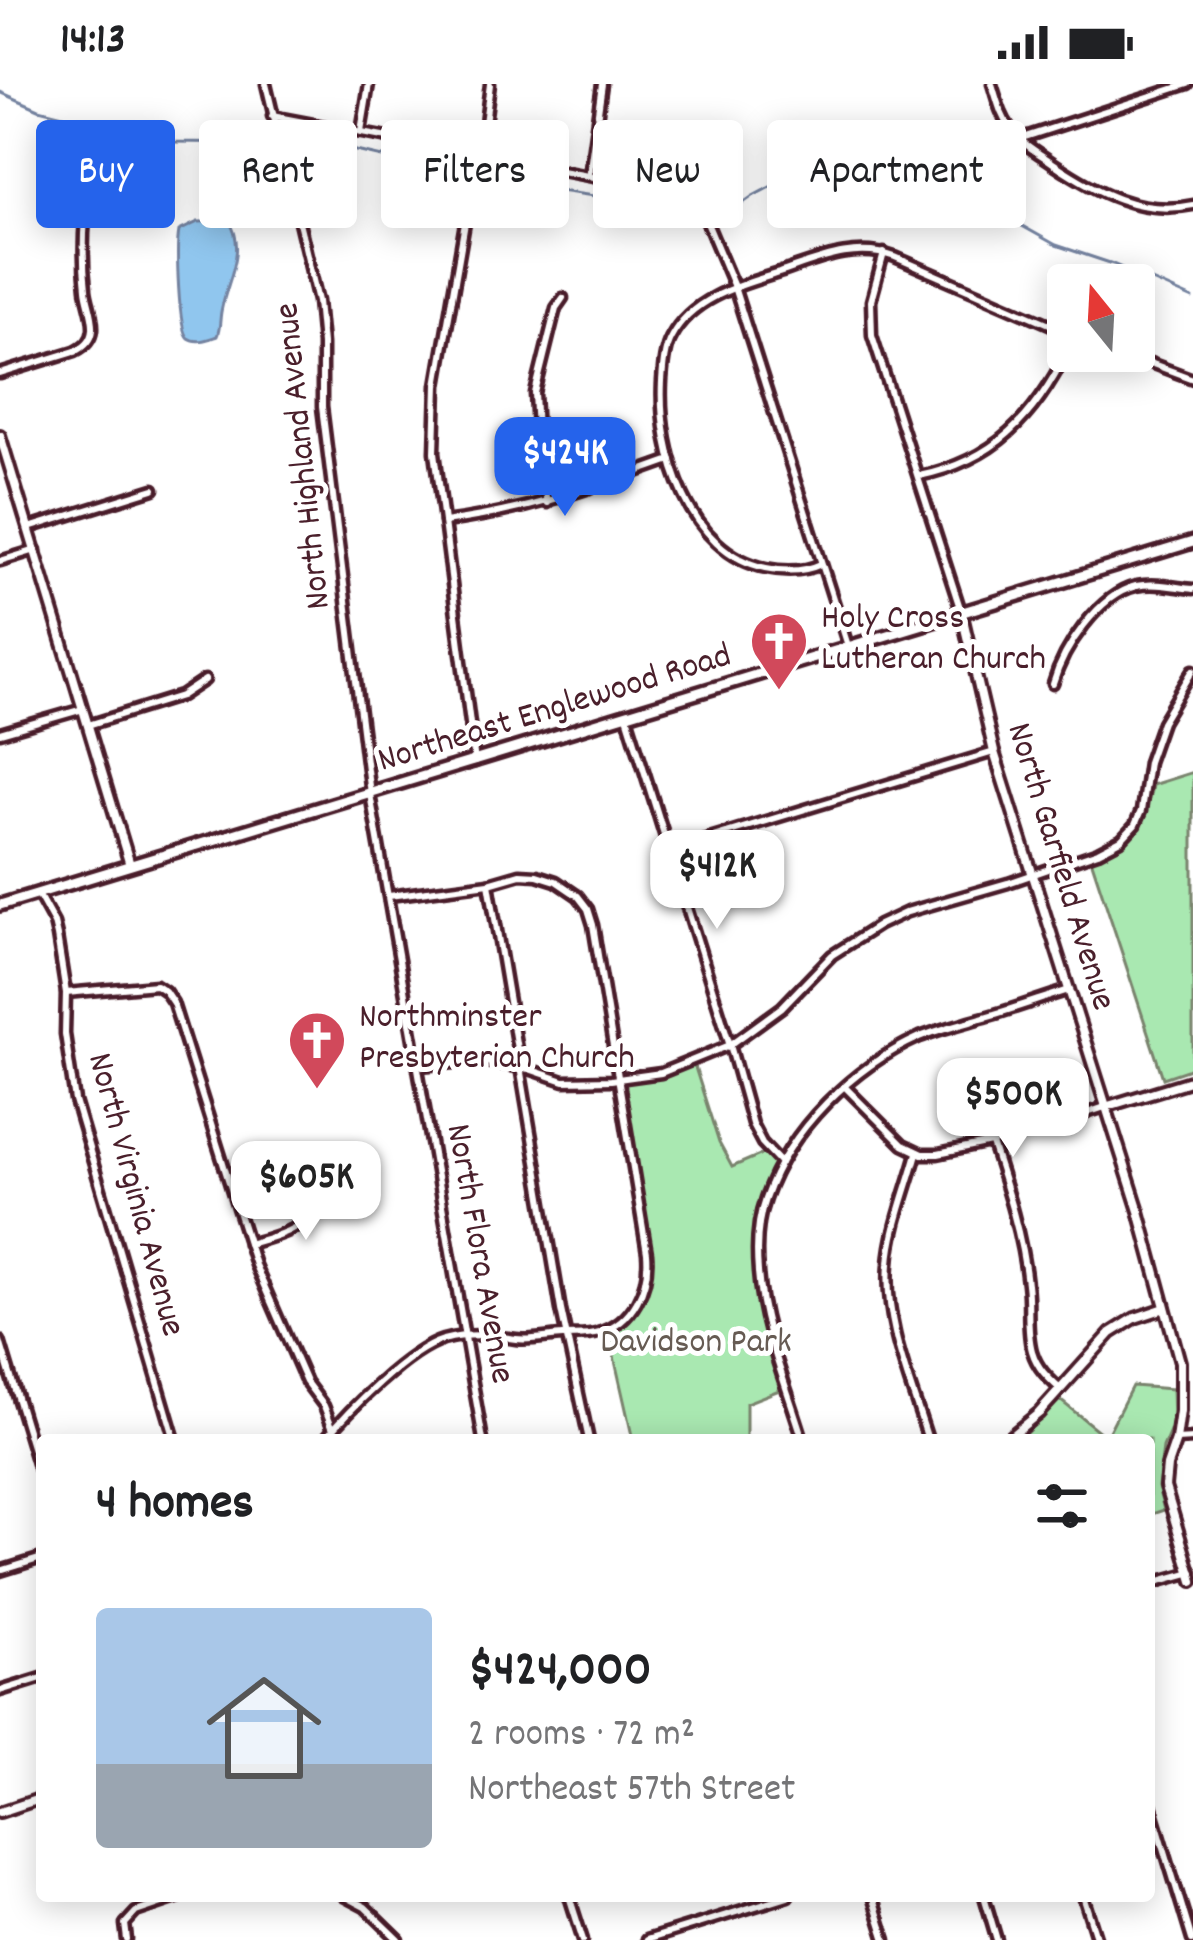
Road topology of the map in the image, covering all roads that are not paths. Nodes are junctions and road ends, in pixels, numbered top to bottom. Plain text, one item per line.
1 (266, 84) edge
2 (369, 84) edge
3 (490, 84) edge
4 (602, 84) edge
5 (992, 84) edge
6 (1188, 84) edge
7 (272, 116) junction
8 (485, 120) edge
9 (1005, 120) edge
10 (361, 131) junction
11 (381, 135) edge
12 (1026, 137) edge
13 (1026, 144) edge
14 (569, 172) edge
15 (589, 176) junction
16 (1193, 205) edge
17 (85, 228) edge
18 (464, 228) edge
19 (884, 253) junction
20 (734, 287) junction
21 (563, 298) dead end
22 (1047, 323) edge
23 (1155, 365) edge
24 (1057, 372) edge
25 (0, 374) edge
26 (1193, 379) edge
27 (0, 435) edge
28 (671, 460) junction
29 (919, 476) junction
30 (154, 489) dead end
31 (547, 503) junction
32 (444, 522) junction
33 (29, 528) junction
34 (1193, 542) edge
35 (35, 550) junction
36 (0, 561) edge
37 (821, 564) junction
38 (1193, 589) edge
39 (962, 615) junction
40 (849, 649) junction
41 (1193, 670) edge
42 (205, 680) dead end
43 (1053, 684) dead end
44 (83, 709) junction
45 (627, 716) junction
46 (88, 725) junction
47 (0, 733) edge
48 (994, 752) junction
49 (475, 762) junction
50 (370, 794) junction
51 (670, 850) junction
52 (130, 865) junction
53 (1033, 874) junction
54 (489, 883) junction
55 (38, 894) junction
56 (389, 896) junction
57 (0, 905) edge
58 (1069, 990) junction
59 (66, 992) junction
60 (730, 1045) junction
61 (419, 1066) junction
62 (519, 1066) junction
63 (618, 1080) junction
64 (1193, 1080) edge
65 (845, 1087) junction
66 (1105, 1107) junction
67 (992, 1143) junction
68 (917, 1153) junction
69 (782, 1163) junction
70 (317, 1192) dead end
71 (248, 1244) junction
72 (1165, 1308) junction
73 (567, 1336) junction
74 (463, 1337) junction
75 (0, 1342) edge
76 (1060, 1389) junction
77 (1185, 1411) edge
78 (333, 1429) junction
79 (173, 1434) edge
80 (329, 1434) edge
81 (482, 1434) edge
82 (588, 1434) edge
83 (801, 1434) edge
84 (926, 1434) edge
85 (1013, 1434) edge
86 (1193, 1439) edge
87 (1176, 1440) junction
88 (36, 1460) edge
89 (36, 1560) edge
90 (0, 1571) edge
91 (1192, 1575) edge
92 (1155, 1583) edge
93 (36, 1680) edge
94 (0, 1691) edge
95 (36, 1800) edge
96 (0, 1811) edge
97 (1155, 1818) edge
98 (165, 1902) edge
99 (355, 1902) edge
100 (570, 1902) edge
101 (768, 1902) edge
102 (874, 1902) edge
103 (986, 1902) edge
104 (1085, 1902) edge
105 (128, 1940) edge
106 (399, 1940) edge
107 (583, 1940) edge
108 (646, 1940) edge
109 (886, 1940) edge
110 (997, 1940) edge
111 (1097, 1940) edge
112 (1192, 1940) edge

1 - 7 street, North Highland Avenue
2 - 10 street
3 - 8 street
4 - 15 street
5 - 9 street
6 - 12 street
7 - 10 street
7 - 50 street, North Highland Avenue
10 - 11 street
13 - 16 street
14 - 15 street
15 - 20 street
17 - 25 street
18 - 32 street
19 - 20 street
19 - 22 street
19 - 29 street
20 - 28 street
20 - 37 street
21 - 31 street
23 - 26 street
24 - 29 street
27 - 33 street
28 - 31 street
28 - 37 street
29 - 39 street
30 - 33 street
31 - 32 street
32 - 49 street
33 - 35 street
34 - 39 main road, Northeast Englewood Road
35 - 36 street
35 - 44 street
37 - 40 street
38 - 43 street
39 - 40 main road, Northeast Englewood Road
39 - 48 street, North Garfield Avenue
40 - 45 main road, Northeast Englewood Road
41 - 53 street
42 - 46 street
44 - 46 street
44 - 47 street
45 - 49 main road, Northeast Englewood Road
45 - 51 street
46 - 52 street
48 - 51 street
48 - 53 street, North Garfield Avenue
49 - 50 main road, Northeast Englewood Road
50 - 52 main road, Northeast Englewood Road
50 - 56 street, North Flora Avenue
51 - 60 street
52 - 55 main road, Northeast Englewood Road
53 - 58 street, North Garfield Avenue
53 - 60 street
54 - 56 street
54 - 62 street
54 - 63 street
55 - 57 main road, Northeast Englewood Road
55 - 59 street, North Virginia Avenue
56 - 61 street, North Flora Avenue
58 - 65 street
58 - 66 street, North Garfield Avenue
59 - 71 street
59 - 79 street, North Virginia Avenue
60 - 63 street
60 - 69 street
61 - 62 street
61 - 74 street, North Flora Avenue
62 - 63 street
62 - 73 street
63 - 73 street
64 - 66 street
65 - 68 street
65 - 69 street
66 - 67 street
66 - 72 street, North Garfield Avenue
67 - 68 street
67 - 76 street
68 - 84 street
69 - 83 street
70 - 71 street
71 - 78 street
72 - 76 street
72 - 77 street, North Garfield Avenue
73 - 74 street
73 - 82 street
74 - 78 street
74 - 81 street, North Flora Avenue
75 - 88 street
76 - 85 street
77 - 87 street, North Garfield Avenue
78 - 80 street
86 - 87 street
87 - 91 street, North Garfield Avenue
89 - 90 street
91 - 92 street
93 - 94 street
95 - 96 street
97 - 112 street
98 - 105 street
99 - 106 street
100 - 107 street
101 - 108 street
102 - 109 street
103 - 110 street
104 - 111 street

